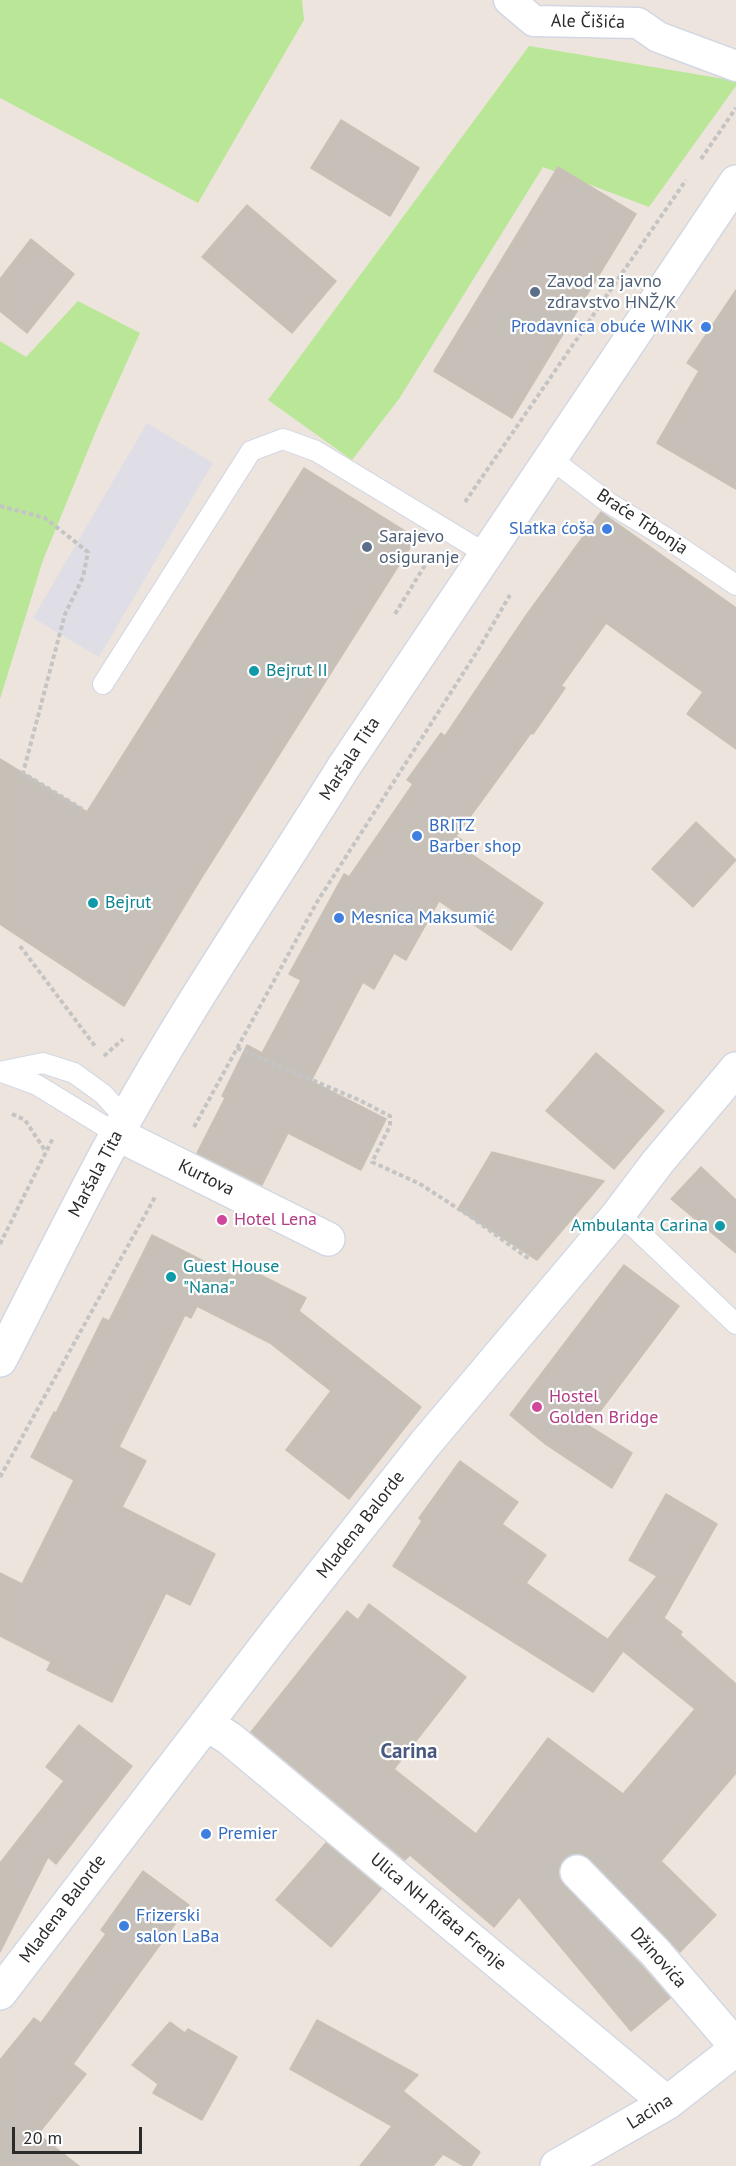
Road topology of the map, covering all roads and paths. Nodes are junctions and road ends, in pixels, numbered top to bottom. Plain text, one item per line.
1 (509, 0) edge
2 (736, 66) edge
3 (736, 182) edge
4 (550, 458) junction
5 (0, 506) edge
6 (486, 554) junction
7 (736, 585) edge
8 (513, 589) dead end
9 (103, 684) dead end
10 (82, 809) dead end
11 (20, 946) dead end
12 (96, 1047) dead end
13 (237, 1048) junction
14 (103, 1056) dead end
15 (98, 1064) dead end
16 (736, 1069) edge
17 (1, 1072) edge
18 (4, 1110) dead end
19 (121, 1126) junction
20 (53, 1138) dead end
21 (46, 1153) junction
22 (174, 1163) junction
23 (617, 1216) junction
24 (328, 1239) dead end
25 (0, 1244) edge
26 (561, 1282) junction
27 (736, 1324) edge
28 (0, 1360) edge
29 (0, 1477) edge
30 (206, 1724) junction
31 (577, 1872) dead end
32 (0, 1993) edge
33 (736, 2048) edge
34 (667, 2103) junction
35 (557, 2166) edge

1 - 2 street, Ale Čišića
3 - 4 street, Maršala Tita
4 - 6 street, Maršala Tita
4 - 7 lane, Braće Trbonja
5 - 10 path
6 - 9 lane
6 - 19 street, Maršala Tita
8 - 13 path
11 - 12 path
13 - 22 path
13 - 26 path
14 - 15 path
16 - 23 street, Mladena Balorde
17 - 19 lane
17 - 19 lane
18 - 21 path
19 - 22 street, Kurtova
19 - 28 street, Maršala Tita
20 - 21 path
21 - 25 path
22 - 24 street, Kurtova
22 - 29 path
23 - 26 street, Mladena Balorde
23 - 27 lane
26 - 30 street, Mladena Balorde
30 - 32 street, Mladena Balorde
30 - 34 street, Ulica NH Rifata Frenje
31 - 33 street, Džinovića
33 - 34 street, Lacina
34 - 35 street, Lacina

